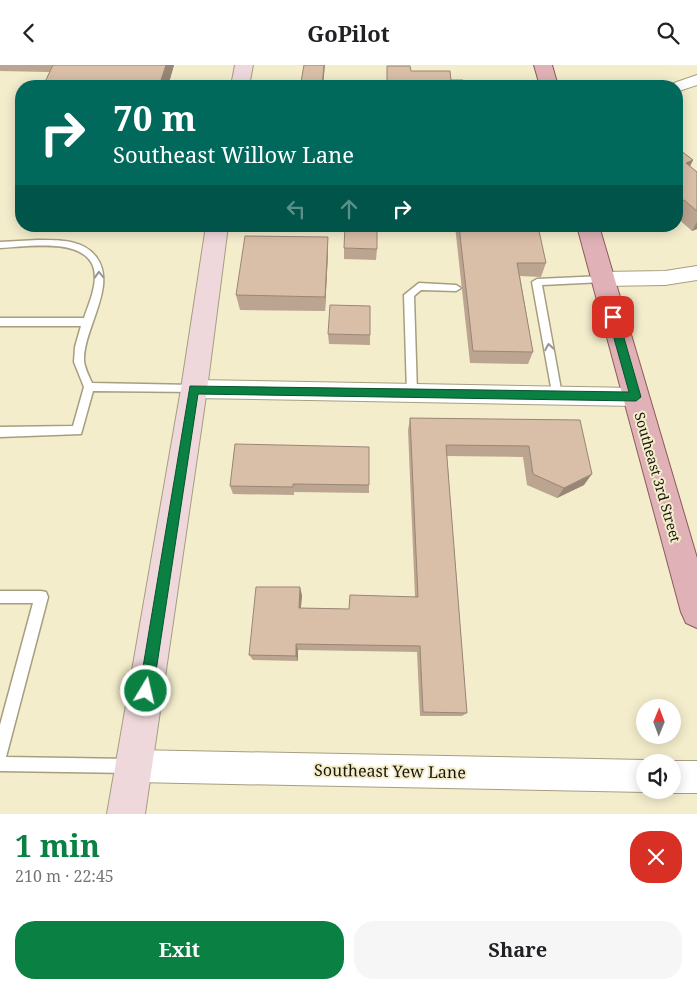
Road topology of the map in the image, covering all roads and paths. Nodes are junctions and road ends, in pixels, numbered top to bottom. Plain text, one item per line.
1 (244, 65) edge
2 (543, 65) edge
3 (241, 80) edge
4 (547, 80) edge
5 (697, 80) edge
6 (683, 85) edge
7 (216, 232) edge
8 (590, 232) edge
9 (0, 245) edge
10 (697, 273) edge
11 (603, 279) junction
12 (456, 288) dead end
13 (0, 322) edge
14 (88, 322) junction
15 (89, 387) junction
16 (194, 389) junction
17 (412, 393) junction
18 (558, 395) junction
19 (636, 397) junction
20 (0, 432) edge
21 (0, 597) edge
22 (697, 612) edge
23 (0, 753) edge
24 (0, 764) edge
25 (134, 766) junction
26 (636, 776) edge
27 (681, 777) edge
28 (697, 777) edge
29 (126, 814) edge

1 - 3 street
2 - 4 main road
5 - 6 street
7 - 16 street
8 - 11 main road, Southeast 3rd Street
14 -> 9 lane
10 - 11 street
18 -> 11 lane
11 - 19 main road, Southeast 3rd Street
12 - 17 lane
13 - 14 lane
14 - 15 lane
15 - 16 lane
15 - 20 lane
16 - 17 street
16 - 25 street
17 - 18 street
18 - 19 street
19 - 22 main road, Southeast 3rd Street
21 - 23 lane
24 - 25 lane
25 - 26 street, Southeast Yew Lane
25 - 29 street
27 - 28 street

